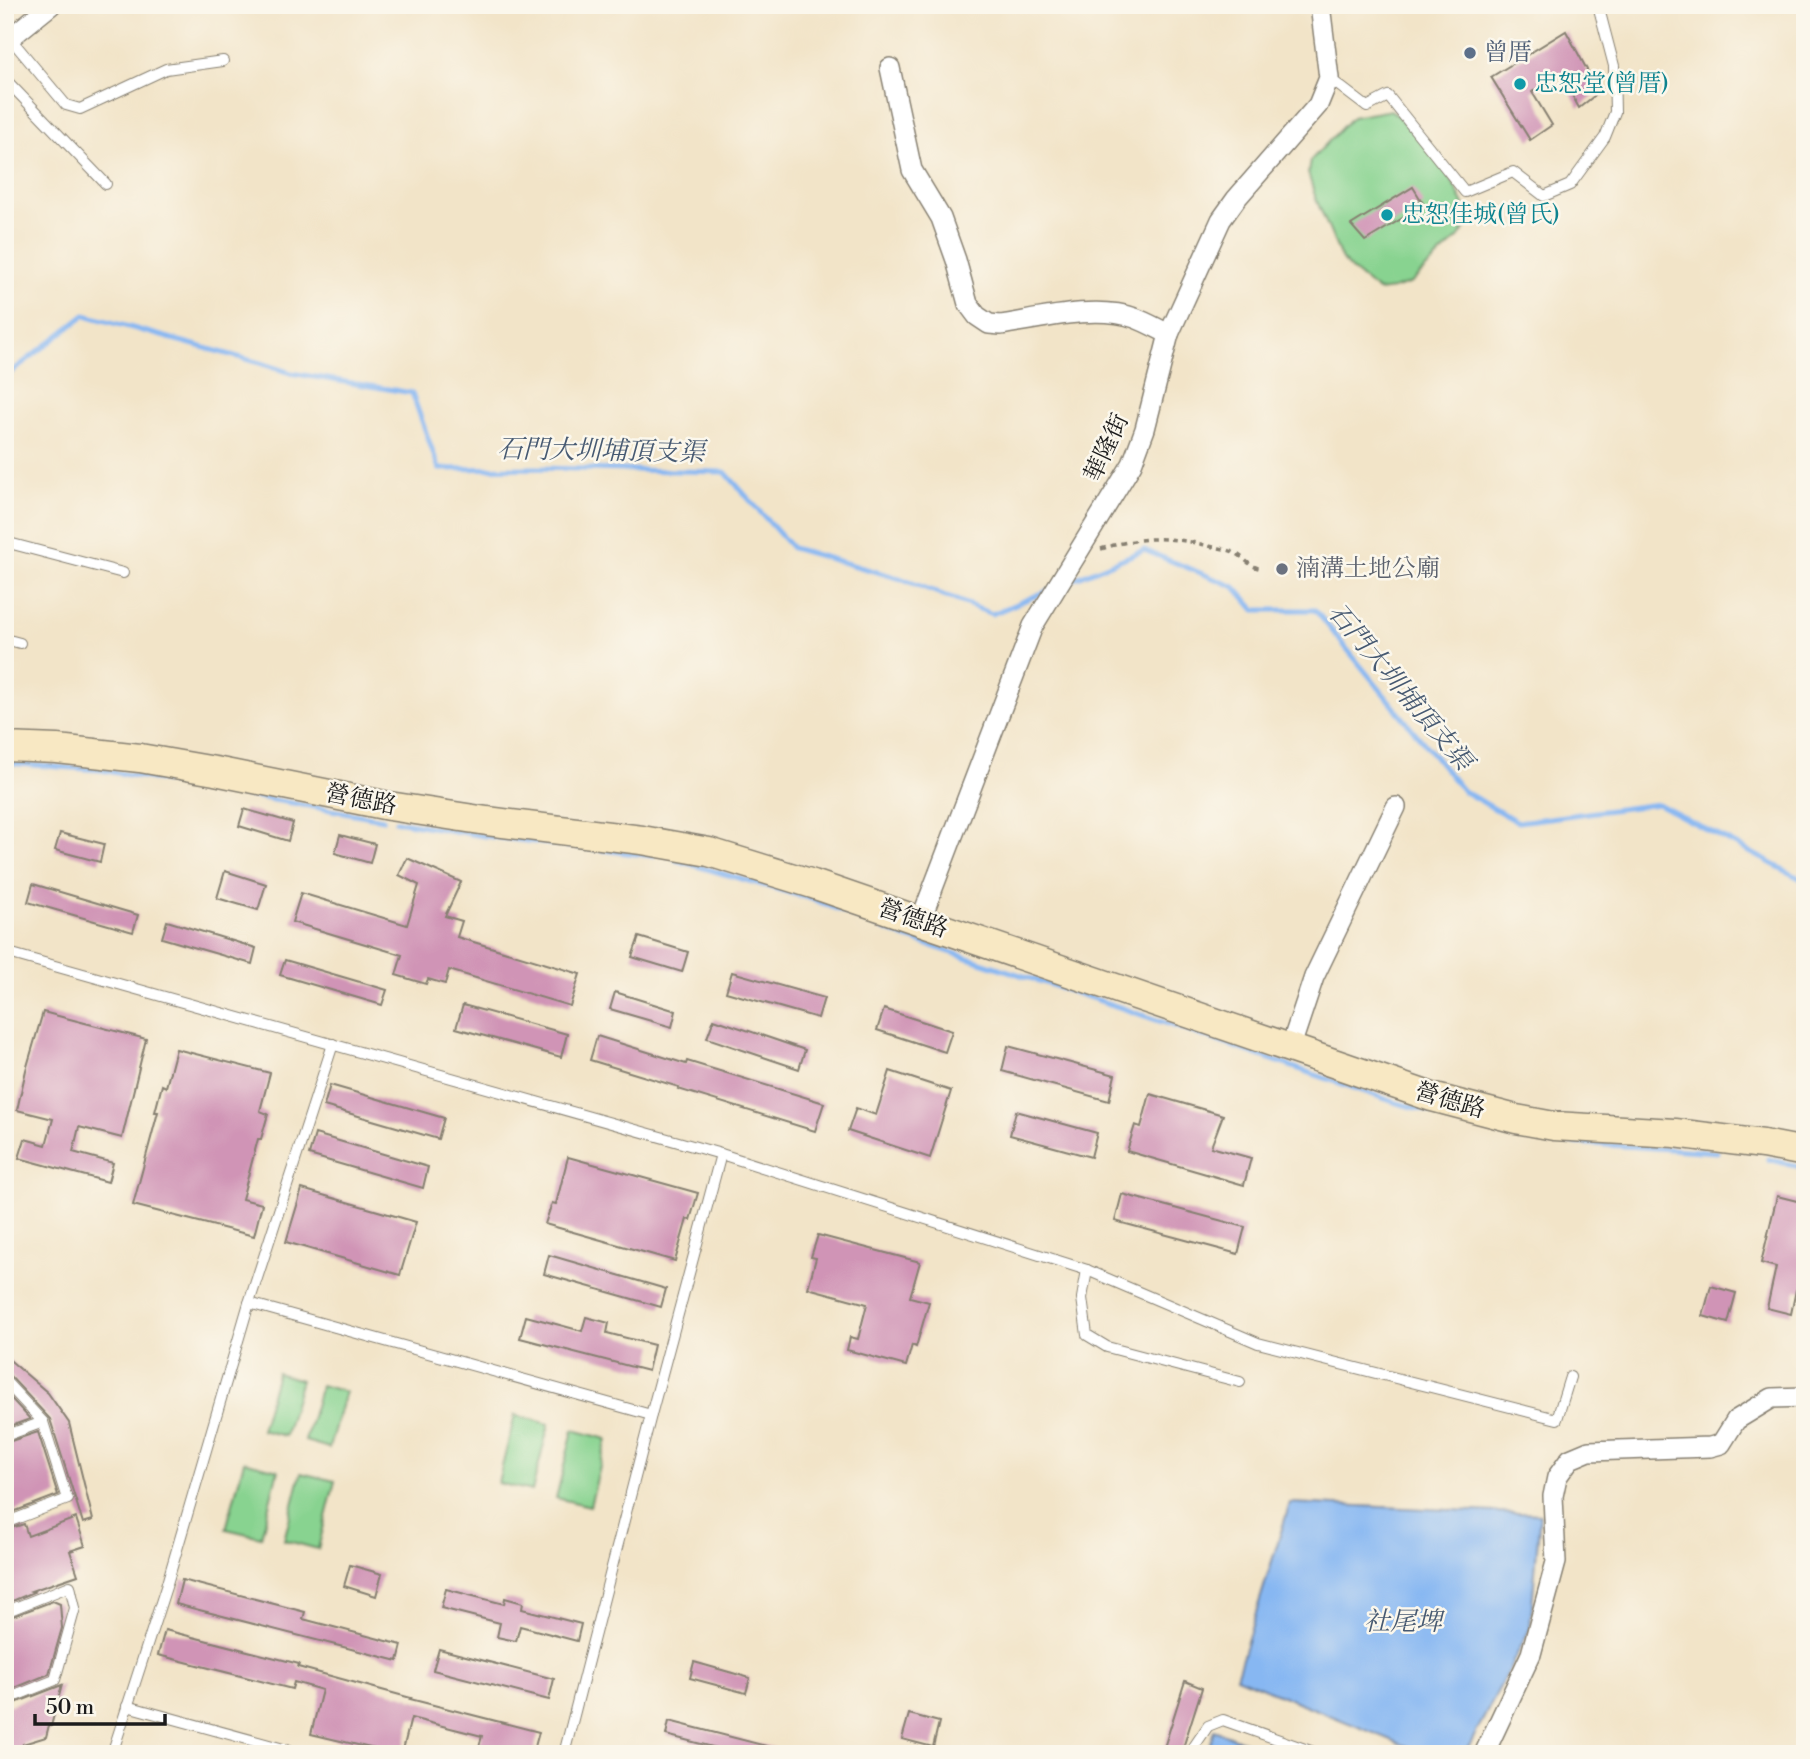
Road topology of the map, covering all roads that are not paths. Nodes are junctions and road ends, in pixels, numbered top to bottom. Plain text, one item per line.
1 (51, 5) edge
2 (1320, 5) edge
3 (1598, 5) edge
4 (8, 40) edge
5 (223, 61) dead end
6 (890, 68) dead end
7 (1329, 78) junction
8 (5, 79) edge
9 (106, 184) dead end
10 (1169, 334) junction
11 (5, 511) edge
12 (5, 517) edge
13 (5, 542) edge
14 (124, 573) dead end
15 (5, 639) edge
16 (20, 643) dead end
17 (5, 747) edge
18 (1396, 807) dead end
19 (920, 922) junction
20 (5, 952) edge
21 (333, 1044) junction
22 (1290, 1049) junction
23 (1805, 1152) edge
24 (721, 1154) junction
25 (1087, 1270) junction
26 (249, 1303) junction
27 (1570, 1377) dead end
28 (5, 1381) edge
29 (1240, 1382) dead end
30 (1805, 1397) edge
31 (651, 1415) junction
32 (43, 1422) junction
33 (5, 1436) edge
34 (5, 1523) edge
35 (5, 1612) edge
36 (5, 1700) edge
37 (127, 1706) junction
38 (112, 1754) edge
39 (302, 1754) edge
40 (564, 1754) edge
41 (1189, 1754) edge
42 (1319, 1754) edge
43 (1484, 1754) edge

1 - 4 street
2 - 7 street
3 - 7 lane
4 - 5 lane
6 - 10 street
7 - 10 street, 華隆街
8 - 9 lane
10 - 19 street, 華隆街
11 - 12 lane
13 - 14 lane
15 - 16 lane
17 - 19 street, 營德路
18 - 22 street
19 - 22 street, 營德路
20 - 21 lane
21 - 24 lane
21 - 26 lane
22 - 23 street, 營德路
24 - 25 lane
24 - 31 lane
25 - 27 lane
25 - 29 lane
26 - 31 lane
26 - 37 lane
28 - 32 lane
30 - 43 street
31 - 40 lane
32 - 33 lane
32 - 34 lane
35 - 36 lane
37 - 38 lane
37 - 39 lane
41 - 42 lane

